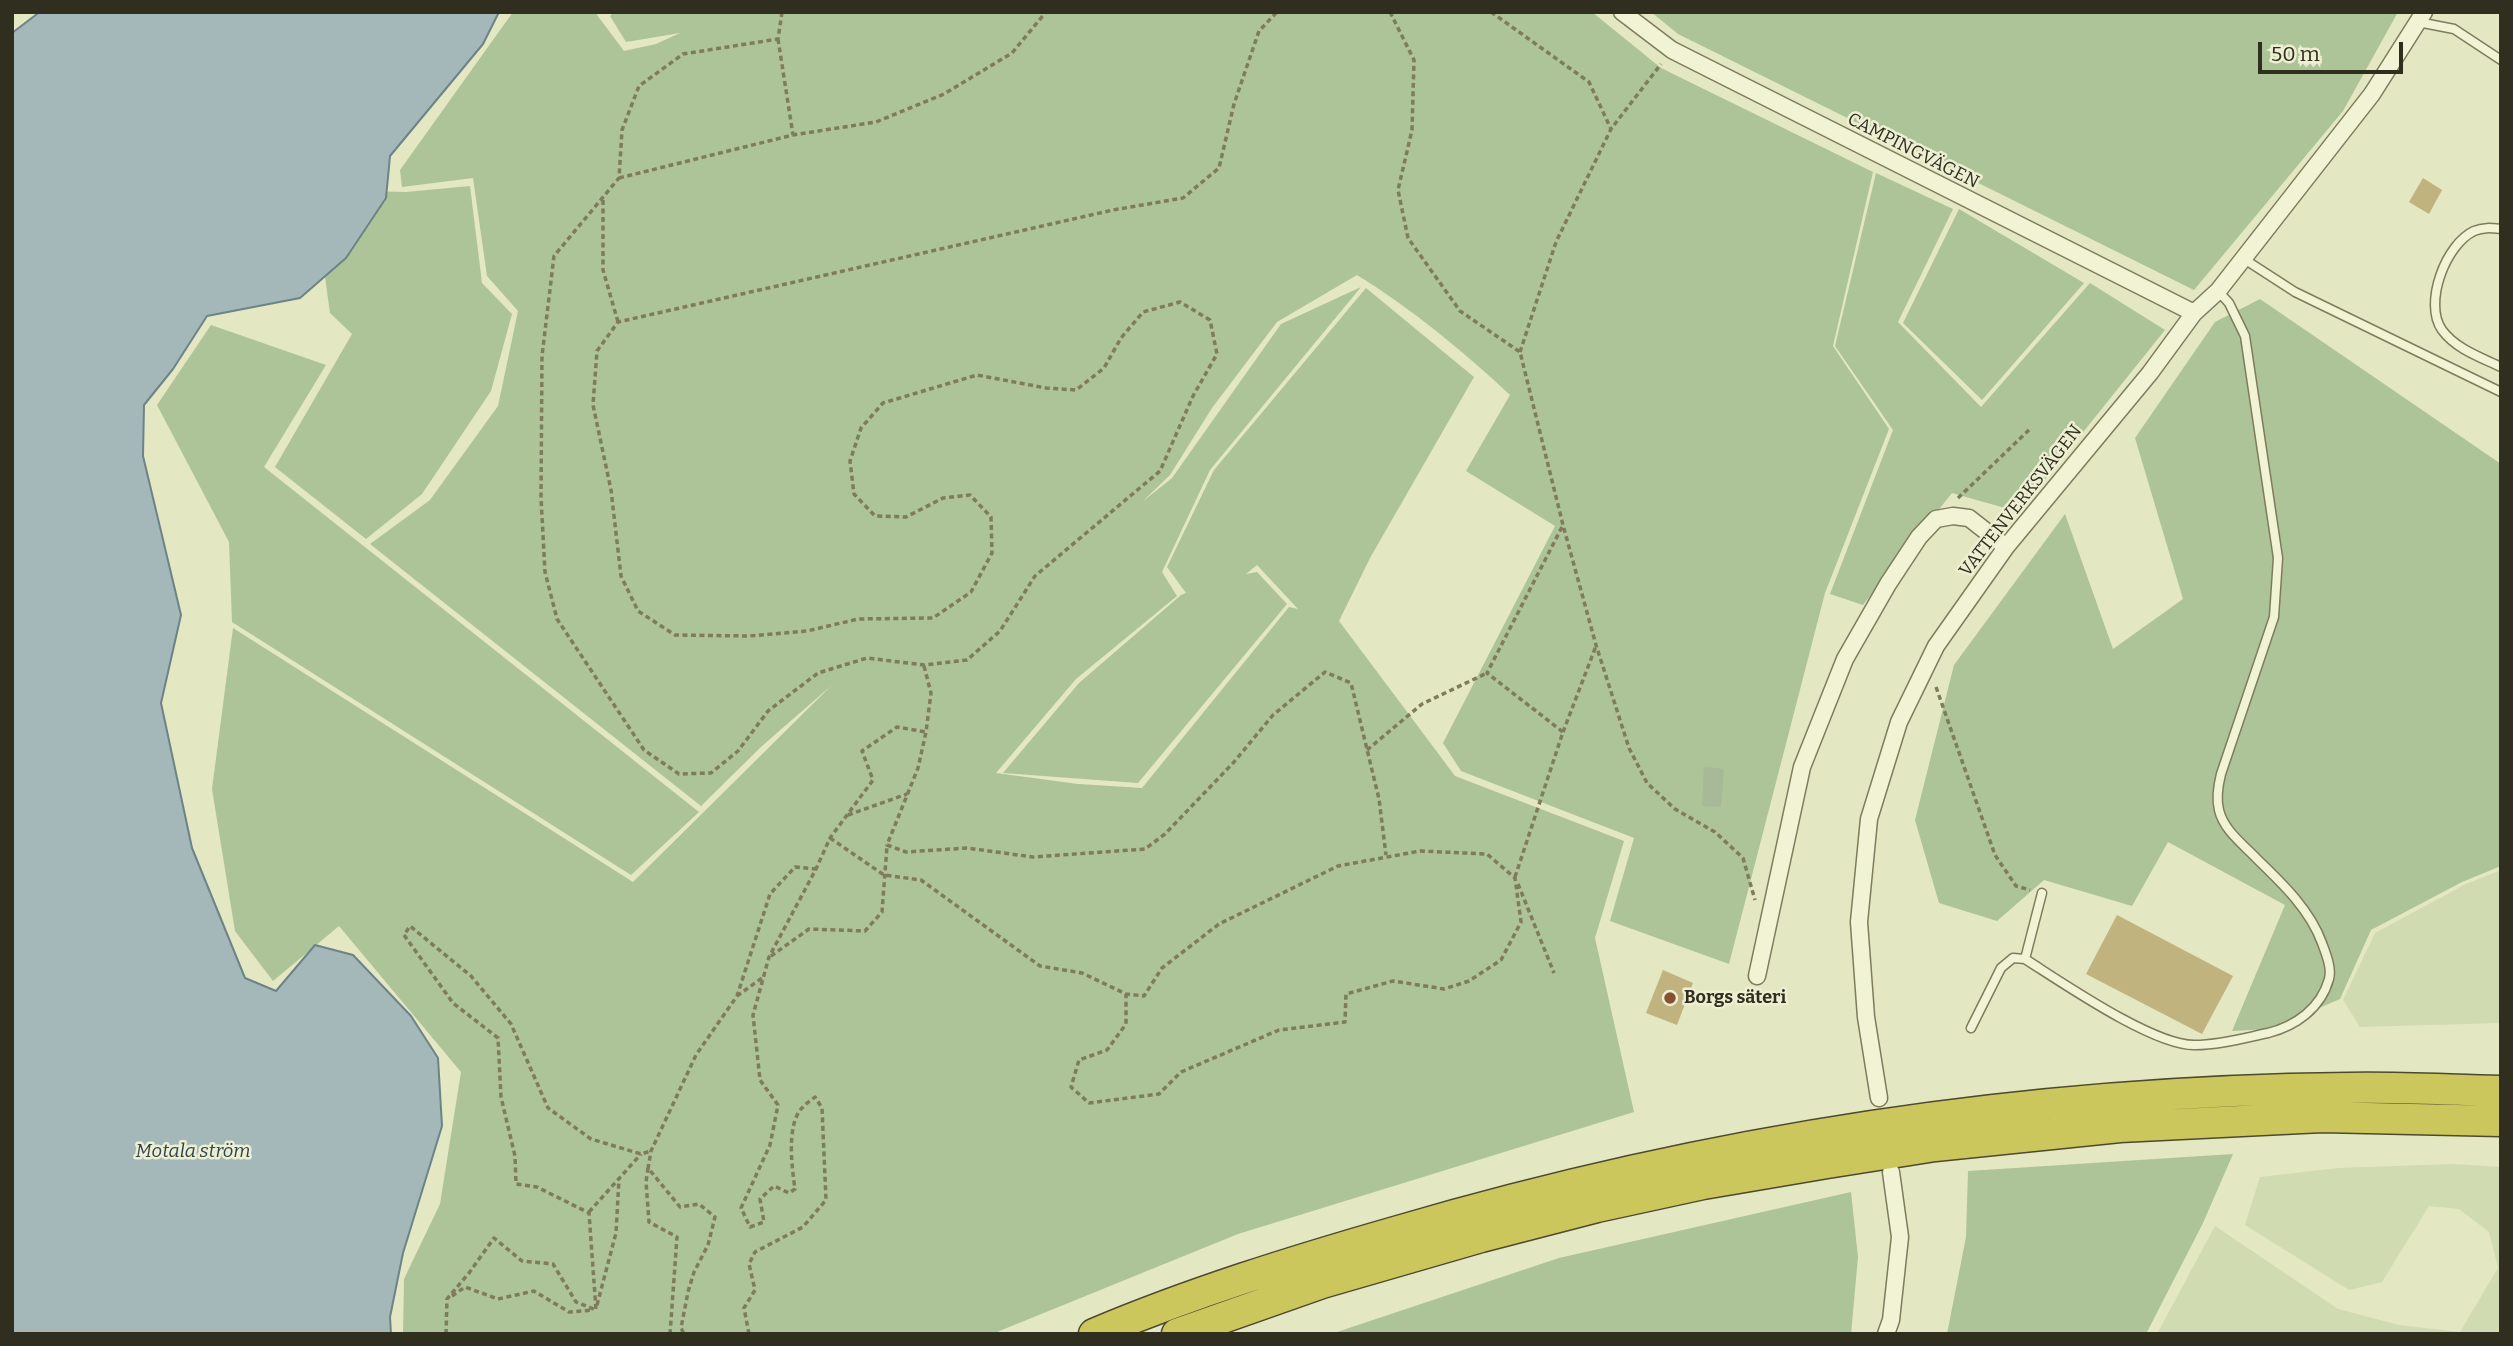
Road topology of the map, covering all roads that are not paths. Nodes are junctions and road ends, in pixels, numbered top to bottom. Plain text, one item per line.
1 (1622, 12) edge
2 (2421, 17) edge
3 (2501, 60) edge
4 (2501, 229) edge
5 (2244, 259) junction
6 (2218, 291) junction
7 (2194, 313) junction
8 (2501, 367) edge
9 (2501, 392) edge
10 (2006, 547) junction
11 (2042, 893) road end
12 (2025, 959) junction
13 (1757, 976) dead end
14 (1971, 1028) dead end
15 (2501, 1091) edge
16 (1879, 1097) dead end
17 (2501, 1121) edge
18 (1891, 1172) dead end
19 (1094, 1334) edge
20 (1177, 1334) edge
21 (1886, 1334) edge

1 - 7 street, CAMPINGVÄGEN
2 - 3 lane
2 - 5 street, VATTENVERKSVÄGEN
4 - 8 lane
5 - 6 street, VATTENVERKSVÄGEN
5 - 9 lane
6 - 7 street, VATTENVERKSVÄGEN
6 - 12 lane
7 - 10 street, VATTENVERKSVÄGEN
10 - 13 street
10 - 16 street, VATTENVERKSVÄGEN
11 - 12 lane
12 - 14 lane
15 - 19 highway
17 - 20 highway
18 - 21 street

